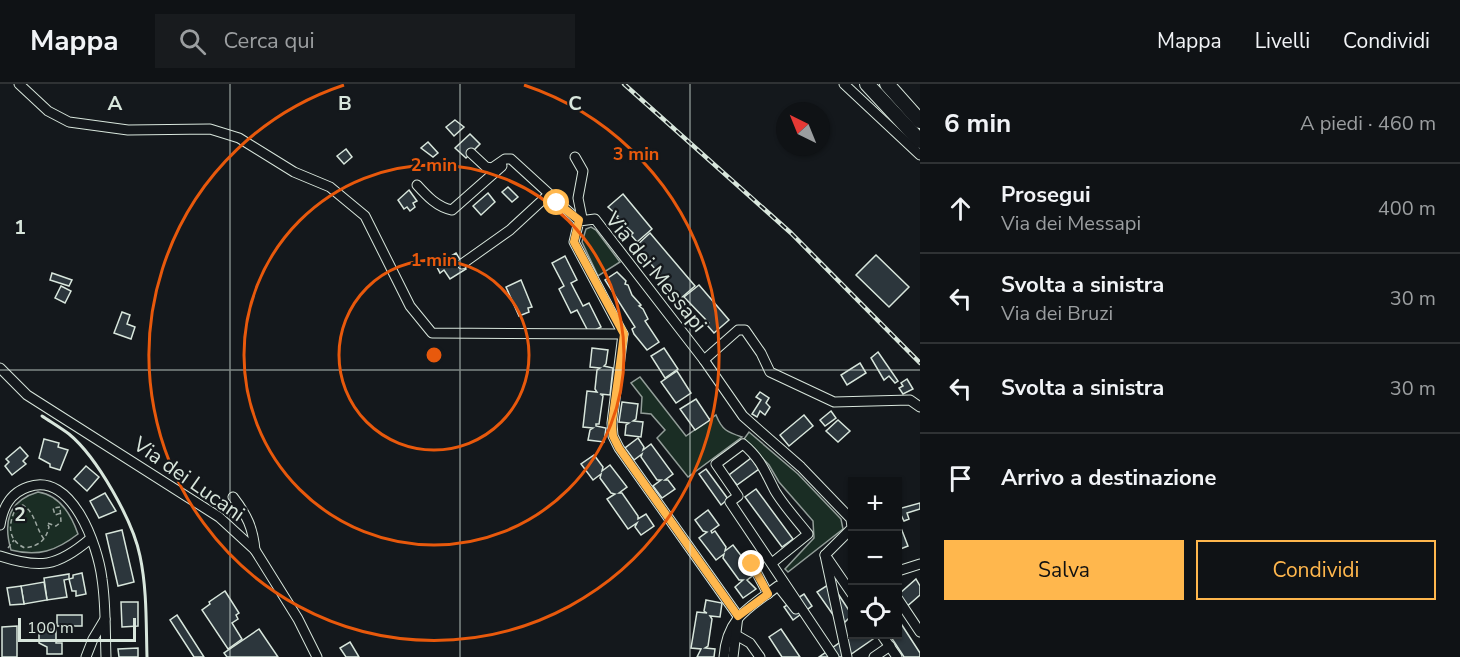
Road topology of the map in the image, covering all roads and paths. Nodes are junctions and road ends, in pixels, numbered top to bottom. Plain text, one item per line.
1 (19, 84) edge
2 (844, 84) edge
3 (867, 84) edge
4 (888, 84) edge
5 (920, 115) edge
6 (920, 120) edge
7 (920, 141) edge
8 (471, 153) dead end
9 (920, 155) edge
10 (575, 157) dead end
11 (511, 159) junction
12 (417, 185) dead end
13 (548, 195) junction
14 (580, 219) junction
15 (462, 264) dead end
16 (624, 334) junction
17 (704, 360) junction
18 (0, 368) edge
19 (920, 407) edge
20 (233, 497) dead end
21 (61, 513) dead end
22 (0, 525) edge
23 (45, 538) junction
24 (90, 538) junction
25 (14, 540) junction
26 (255, 550) junction
27 (2, 553) edge
28 (825, 555) junction
29 (772, 563) junction
30 (752, 564) dead end
31 (920, 564) edge
32 (902, 569) edge
33 (848, 587) edge
34 (768, 594) junction
35 (902, 606) edge
36 (738, 616) junction
37 (105, 620) junction
38 (920, 632) edge
39 (736, 635) junction
40 (885, 639) edge
41 (890, 646) junction
42 (86, 657) edge
43 (106, 657) edge
44 (316, 657) edge
45 (723, 657) edge
46 (733, 657) edge
47 (760, 657) edge
48 (833, 657) edge
49 (848, 657) edge
50 (874, 657) edge
51 (897, 657) edge

1 - 16 street
2 - 9 street
3 - 7 highway
4 - 5 highway
4 - 6 highway
8 - 11 street
10 - 14 street
11 - 12 street
11 - 13 street
13 - 14 street
13 - 15 street
14 - 16 street, Via dei Messapi
14 - 17 street, Via dei Messapi
16 - 36 street
17 - 19 street
17 - 28 street, Via dei Messapi
18 - 26 street, Via dei Lucani
20 - 26 street
21 - 23 path
22 - 24 street
23 - 25 path
23 - 25 path
24 - 27 street
24 - 37 street
25 - 27 path
26 - 44 street, Via dei Lucani
28 - 33 street
28 - 49 street
29 - 29 street
29 - 48 street
30 - 34 street
31 - 32 street
34 - 36 street
34 - 48 street
35 - 38 street
36 - 39 street
36 - 45 street
37 - 42 street
37 - 43 street
39 - 46 street
39 - 47 street
40 - 41 street
41 - 50 street
41 - 51 street

